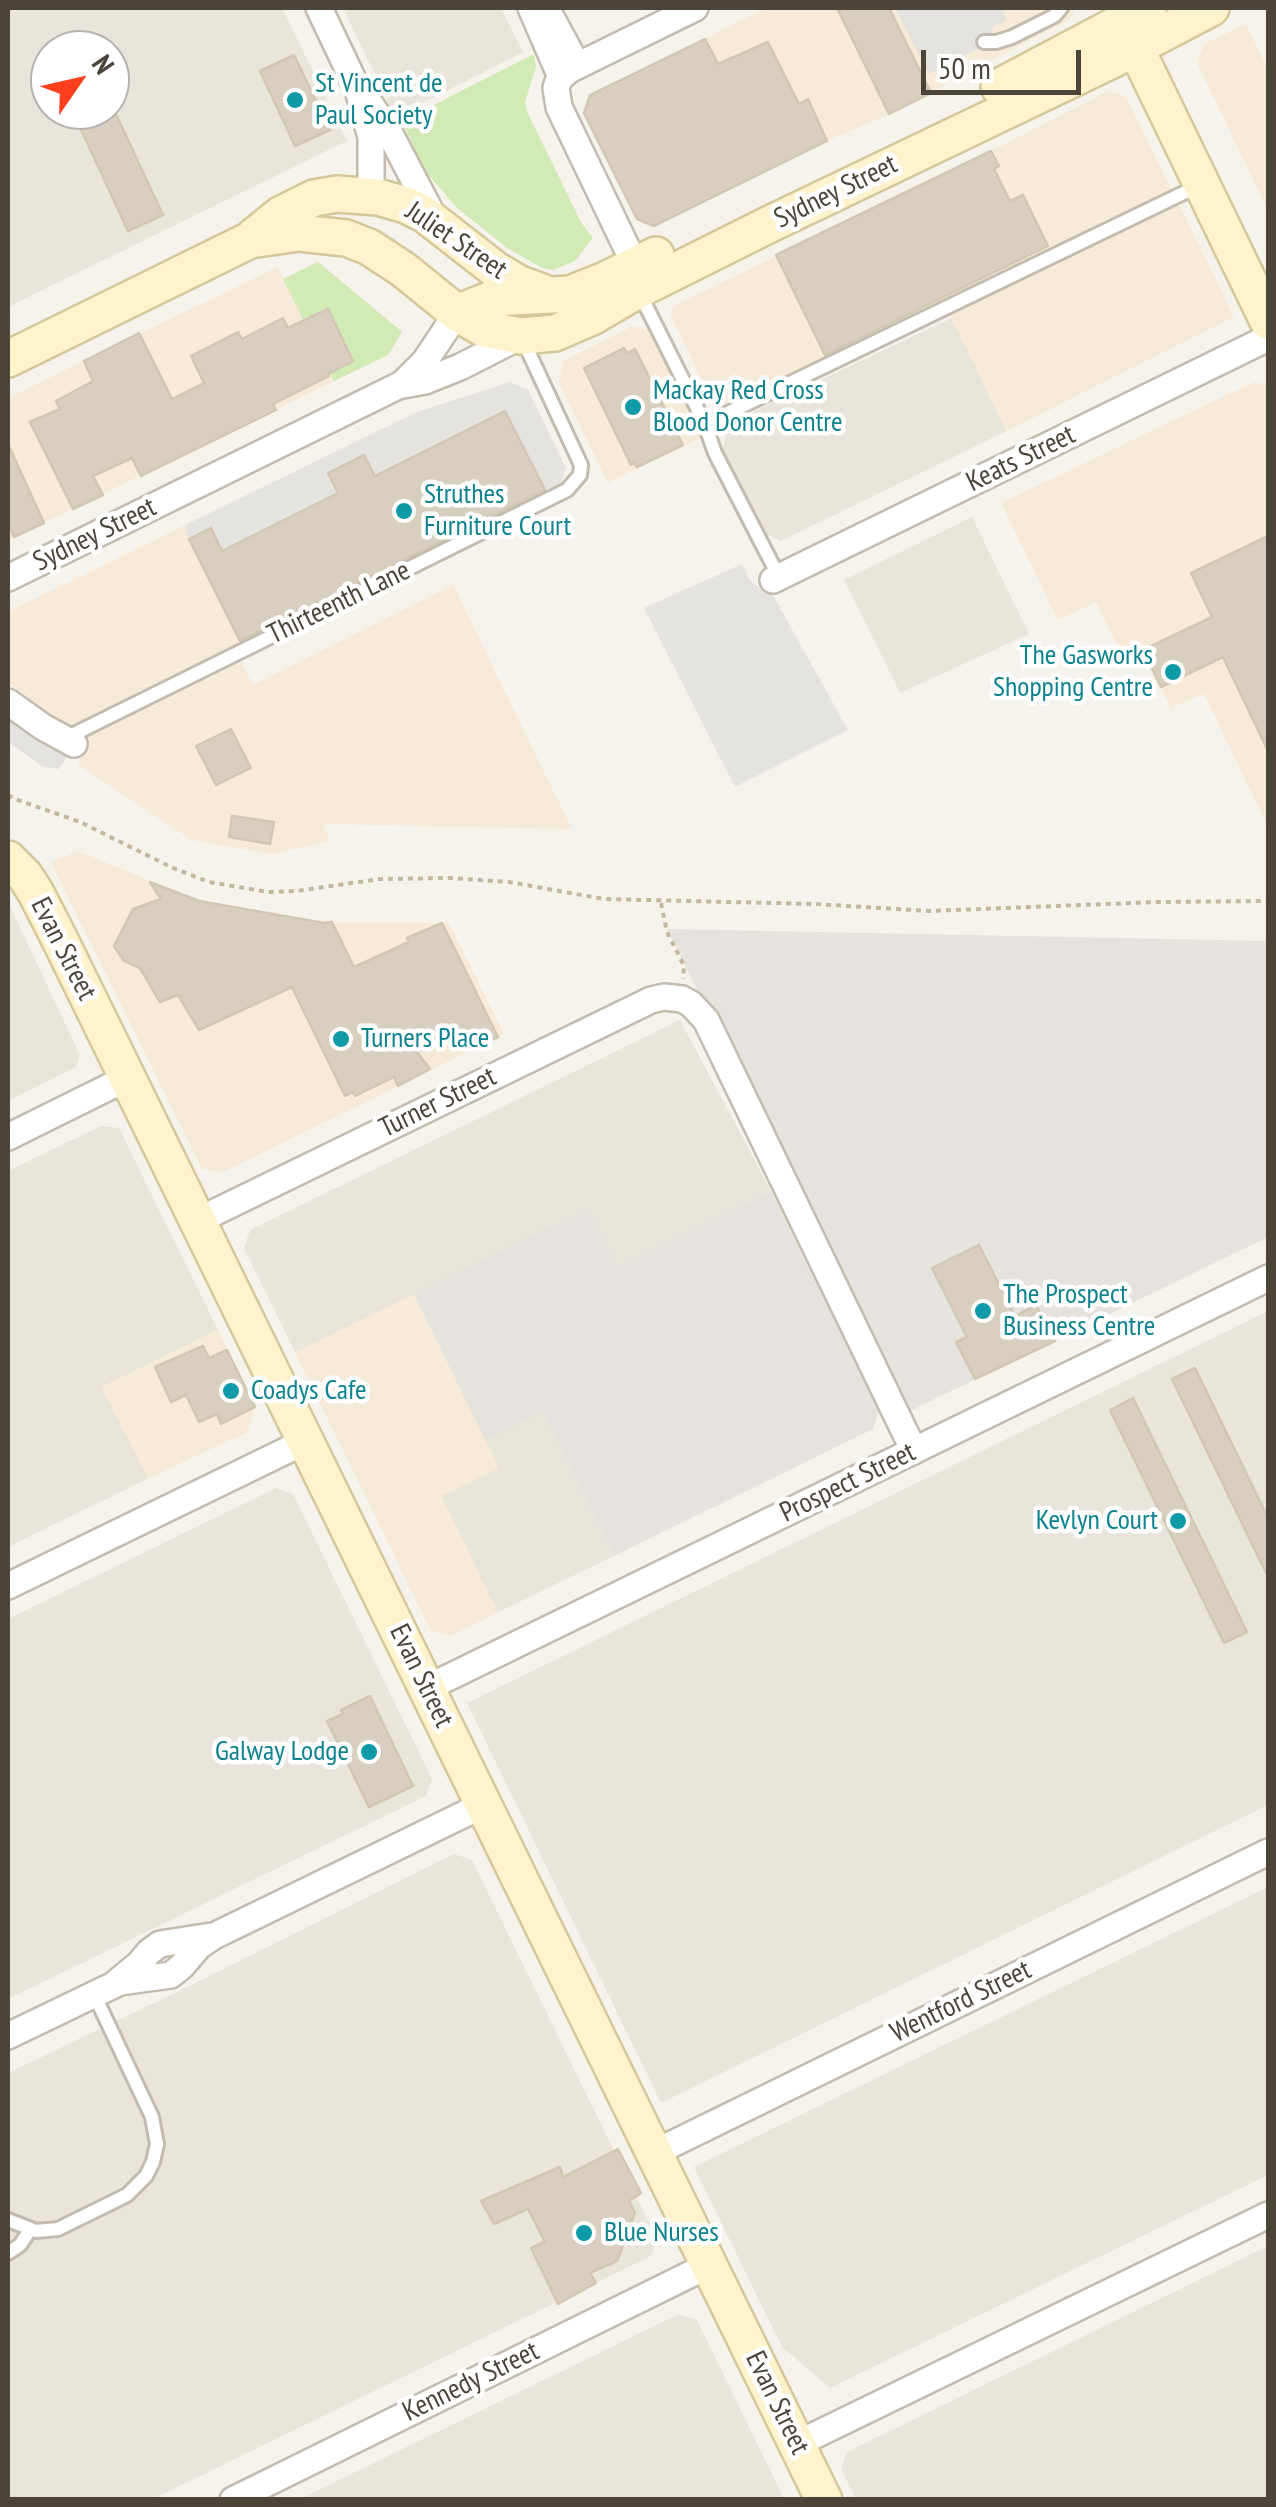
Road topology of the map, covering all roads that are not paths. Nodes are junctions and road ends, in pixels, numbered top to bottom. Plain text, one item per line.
1 (318, 8) edge
2 (532, 8) edge
3 (545, 8) edge
4 (695, 8) edge
5 (1060, 8) edge
6 (1212, 8) edge
7 (1137, 20) edge
8 (984, 42) dead end
9 (569, 71) junction
10 (358, 90) junction
11 (1202, 184) junction
12 (371, 196) junction
13 (438, 224) junction
14 (250, 240) junction
15 (1268, 266) edge
16 (636, 278) junction
17 (554, 295) junction
18 (448, 306) junction
19 (1268, 321) edge
20 (521, 336) junction
21 (1268, 338) edge
22 (8, 359) edge
23 (398, 386) junction
24 (705, 424) junction
25 (8, 578) edge
26 (776, 578) joint
27 (8, 702) edge
28 (69, 742) joint
29 (8, 859) edge
30 (128, 1078) junction
31 (8, 1137) edge
32 (197, 1221) junction
33 (1268, 1278) edge
34 (306, 1441) junction
35 (914, 1451) junction
36 (8, 1586) edge
37 (427, 1688) junction
38 (484, 1805) junction
39 (1268, 1852) edge
40 (103, 1990) junction
41 (8, 2036) edge
42 (654, 2152) junction
43 (1268, 2214) edge
44 (8, 2220) edge
45 (30, 2230) junction
46 (8, 2254) edge
47 (709, 2265) junction
48 (797, 2444) junction
49 (233, 2500) edge
50 (824, 2500) edge

1 - 10 street
2 - 9 street
3 - 9 street
4 - 9 street
5 - 8 lane
6 - 7 street, Sydney Street
7 - 11 street
7 - 15 street
7 - 16 street, Sydney Street
9 - 16 street
10 - 12 street
10 - 13 street
11 - 19 street
11 - 24 lane
12 - 13 street, Juliet Street
12 - 14 street, Juliet Street
12 - 18 street
13 - 17 street, Juliet Street
14 - 18 street, Juliet Street
14 - 22 street, Juliet Street
16 - 17 street, Sydney Street
16 - 20 street, Sydney Street
16 - 24 lane
17 - 18 street, Sydney Street
18 - 20 street, Sydney Street
18 - 23 street
20 - 23 street
20 - 28 lane, Thirteenth Lane
21 - 26 street, Keats Street
23 - 25 street, Sydney Street
24 - 26 lane
27 - 28 street, Thirteenth Lane
29 - 30 street, Evan Street
30 - 31 street
30 - 32 street, Evan Street
32 - 34 street, Evan Street
32 - 35 street, Turner Street
33 - 35 street, Prospect Street
34 - 36 street
34 - 37 street, Evan Street
35 - 37 street, Prospect Street
37 - 38 street, Evan Street
38 - 40 street
38 - 42 street, Evan Street
39 - 42 street, Wentford Street
40 - 41 street
40 - 45 lane
42 - 47 street, Evan Street
43 - 48 street
44 - 45 lane
45 - 46 lane
47 - 48 street, Evan Street
47 - 49 street, Kennedy Street
48 - 50 street, Evan Street

